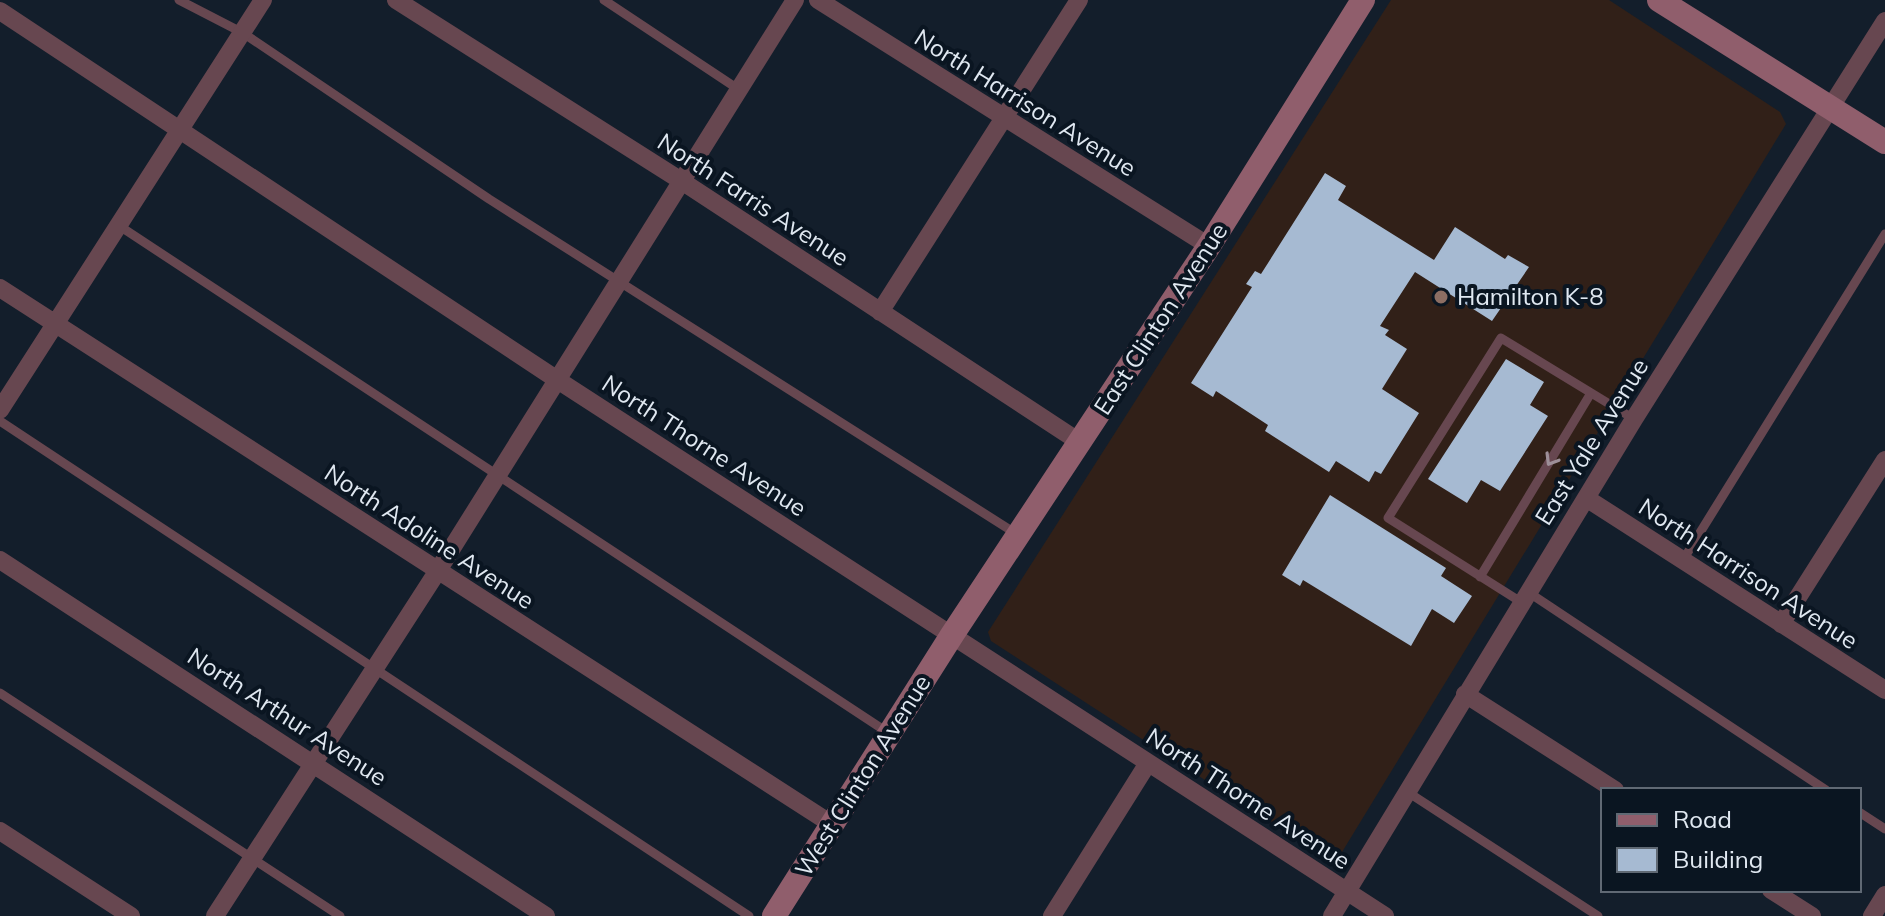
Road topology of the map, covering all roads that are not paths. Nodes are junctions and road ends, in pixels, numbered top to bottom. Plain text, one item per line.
1 (179, 0) edge
2 (263, 0) edge
3 (396, 0) edge
4 (604, 0) edge
5 (795, 0) edge
6 (818, 0) edge
7 (1079, 0) edge
8 (1363, 0) edge
9 (1659, 0) edge
10 (0, 11) edge
11 (1885, 21) edge
12 (243, 33) junction
13 (738, 89) junction
14 (1830, 107) junction
15 (1003, 119) junction
16 (180, 129) junction
17 (1885, 142) edge
18 (680, 180) junction
19 (117, 224) junction
20 (1885, 234) edge
21 (1209, 246) junction
22 (617, 281) junction
23 (0, 288) edge
24 (880, 312) junction
25 (56, 325) junction
26 (556, 379) junction
27 (1591, 393) junction
28 (0, 410) edge
29 (1634, 419) junction
30 (0, 421) edge
31 (1081, 443) junction
32 (1885, 460) edge
33 (496, 475) junction
34 (1586, 498) junction
35 (1018, 535) junction
36 (0, 560) edge
37 (1683, 560) junction
38 (437, 572) junction
39 (1480, 577) junction
40 (1525, 597) junction
41 (1781, 624) junction
42 (952, 635) junction
43 (373, 669) junction
44 (1885, 690) edge
45 (0, 693) edge
46 (1465, 694) junction
47 (890, 734) junction
48 (313, 762) junction
49 (1148, 763) junction
50 (1612, 788) edge
51 (1823, 788) edge
52 (1406, 791) junction
53 (1861, 813) edge
54 (833, 825) junction
55 (1885, 829) edge
56 (0, 831) edge
57 (253, 858) junction
58 (1347, 891) junction
59 (1774, 892) edge
60 (1885, 895) edge
61 (131, 916) edge
62 (215, 916) edge
63 (340, 916) edge
64 (546, 916) edge
65 (749, 916) edge
66 (774, 916) edge
67 (1052, 916) edge
68 (1332, 916) edge
69 (1385, 916) edge
70 (1598, 916) edge
71 (1812, 916) edge
72 (1872, 916) edge

1 - 12 lane
2 - 12 street
3 - 18 street, North Farris Avenue
4 - 13 lane
5 - 13 street
6 - 15 street, North Harrison Avenue
7 - 15 street
8 - 21 main road, East Clinton Avenue
9 - 14 main road
10 - 16 street, North Thorne Avenue
11 - 14 street, East Yale Avenue
12 - 16 street
12 - 22 lane
13 - 18 street
14 - 17 main road
14 - 29 street, East Yale Avenue
15 - 21 street, North Harrison Avenue
15 - 24 street
16 - 19 street
16 - 26 street, North Thorne Avenue
18 - 22 street
18 - 24 street, North Farris Avenue
19 - 25 street
19 - 33 lane
20 - 37 lane
21 - 31 main road, East Clinton Avenue
22 - 26 street
22 - 35 lane
23 - 25 street, North Adoline Avenue
24 - 31 street, North Farris Avenue
25 - 28 street
25 - 38 street, North Adoline Avenue
26 - 33 street
26 - 42 street, North Thorne Avenue
27 - 29 lane
27 -> 39 lane
27 - 39 lane
29 - 34 street, East Yale Avenue
30 - 43 lane
31 - 35 main road, East Clinton Avenue
32 - 41 street
33 - 38 street
33 - 47 lane
34 - 37 street, North Harrison Avenue
34 - 40 street, East Yale Avenue
35 - 42 main road, East Clinton Avenue
36 - 48 street, North Arthur Avenue
37 - 41 street, North Harrison Avenue
38 - 43 street
38 - 54 street, North Adoline Avenue
39 - 40 lane
40 - 46 street, East Yale Avenue
40 - 51 lane
41 - 44 street, North Harrison Avenue
42 - 47 main road, West Clinton Avenue
42 - 49 street, North Thorne Avenue
43 - 48 street
43 - 65 lane
45 - 57 lane
46 - 50 street
46 - 52 street, East Yale Avenue
47 - 54 main road, West Clinton Avenue
48 - 57 street
48 - 64 street, North Arthur Avenue
49 - 58 street, North Thorne Avenue
49 - 67 street
52 - 58 street, East Yale Avenue
52 - 70 lane
53 - 55 lane
54 - 66 main road, West Clinton Avenue
56 - 61 street
57 - 62 street
57 - 63 lane
58 - 68 street, East Yale Avenue
58 - 69 street, North Thorne Avenue
59 - 71 street
60 - 72 street

